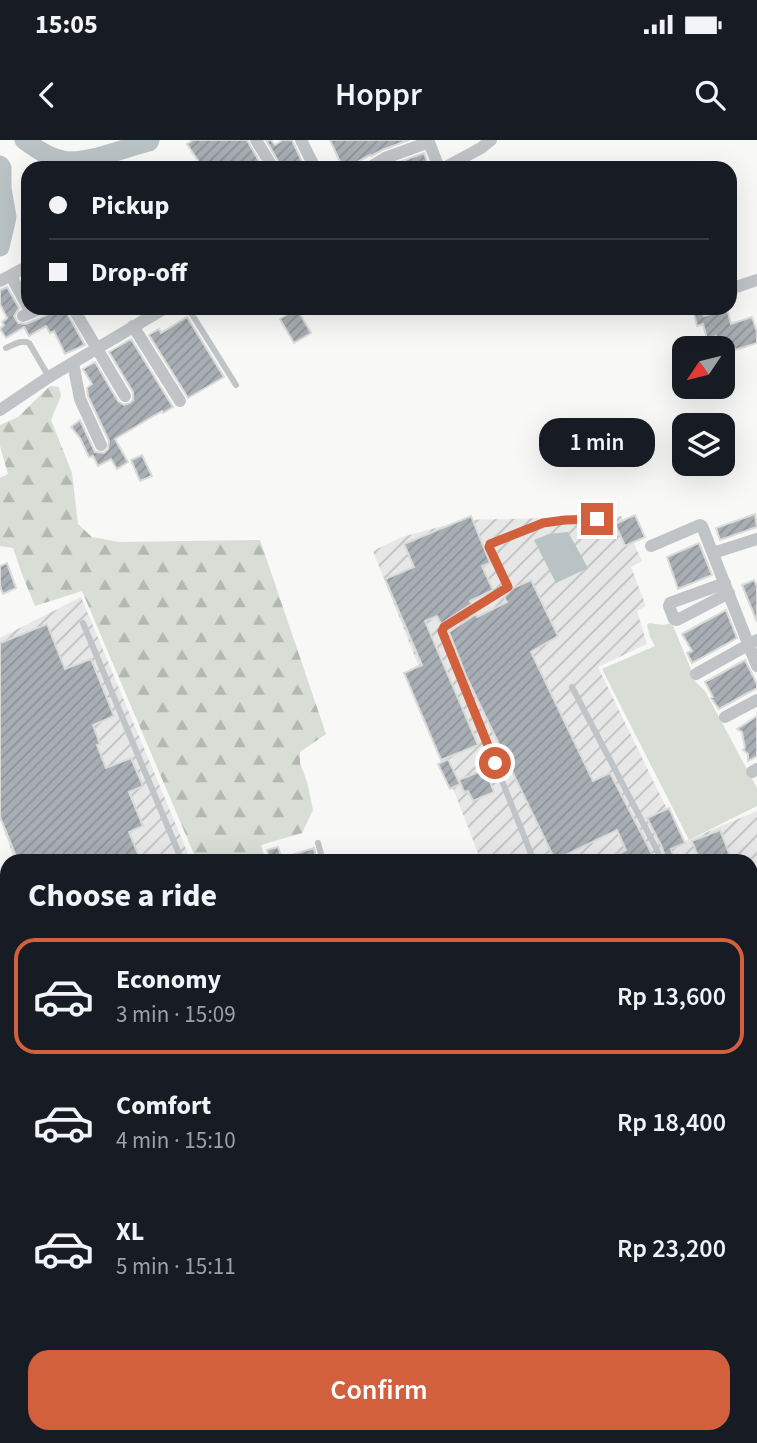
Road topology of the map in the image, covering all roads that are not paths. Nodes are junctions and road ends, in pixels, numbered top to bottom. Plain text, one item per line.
1 (256, 140) edge
2 (301, 140) edge
3 (492, 140) edge
4 (429, 141) edge
5 (269, 161) edge
6 (312, 161) edge
7 (393, 161) edge
8 (438, 161) edge
9 (455, 161) edge
10 (21, 270) edge
11 (5, 278) edge
12 (757, 280) edge
13 (737, 287) edge
14 (21, 299) edge
15 (77, 315) edge
16 (153, 315) edge
17 (192, 315) edge
18 (133, 327) junction
19 (6, 348) dead end
20 (97, 349) junction
21 (73, 363) junction
22 (49, 377) junction
23 (236, 385) dead end
24 (125, 397) dead end
25 (180, 401) dead end
26 (0, 410) edge
27 (101, 444) dead end
28 (614, 519) dead end
29 (757, 540) edge
30 (651, 546) dead end
31 (713, 553) junction
32 (83, 624) dead end
33 (753, 642) edge
34 (757, 666) edge
35 (696, 674) dead end
36 (572, 687) dead end
37 (757, 699) edge
38 (725, 717) dead end
39 (318, 843) dead end
40 (179, 854) edge
41 (321, 854) edge
42 (531, 854) edge
43 (658, 854) edge

1 - 5 street
2 - 6 street
3 - 9 street
4 - 7 street
4 - 8 street
10 - 11 street
11 - 14 street
12 - 13 street
15 - 20 street
16 - 18 street
17 - 23 lane
18 - 20 street
18 - 25 street
19 - 22 lane
20 - 21 street
20 - 24 street
21 - 22 street
21 - 27 street
22 - 26 street
28 - 42 lane
29 - 31 street
30 - 31 street
31 - 33 street
32 - 40 lane
33 - 34 street
33 - 35 street
36 - 43 lane
37 - 38 street
39 - 41 lane

